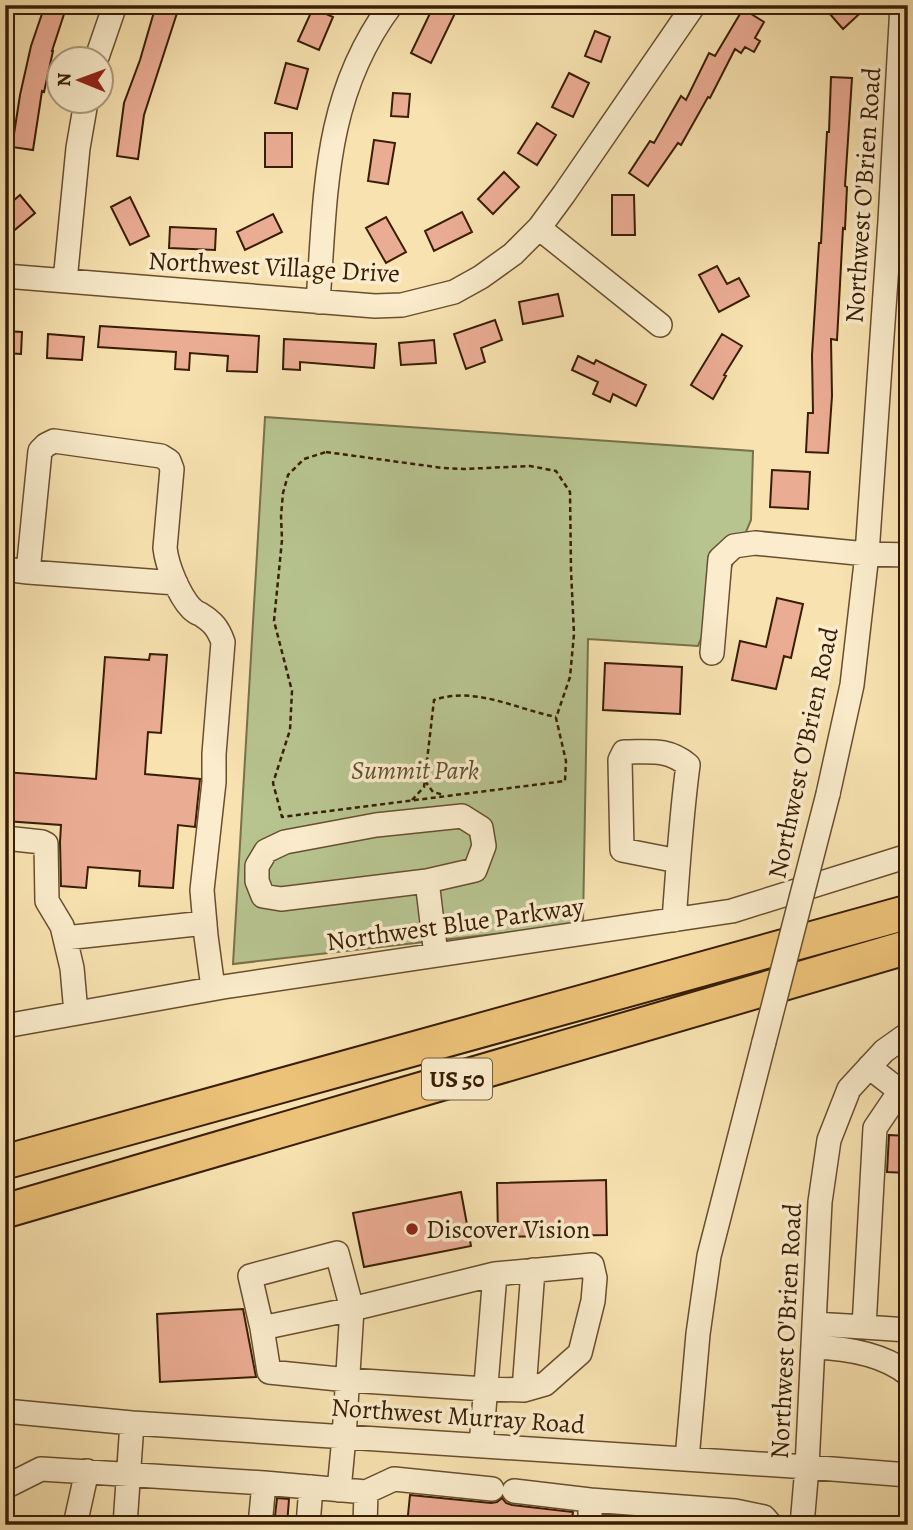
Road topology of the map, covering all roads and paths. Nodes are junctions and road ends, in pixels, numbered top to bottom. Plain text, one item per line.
1 (115, 5) edge
2 (391, 5) edge
3 (694, 5) edge
4 (902, 5) edge
5 (101, 46) edge
6 (904, 49) edge
7 (84, 116) edge
8 (899, 222) edge
9 (538, 228) junction
10 (5, 276) edge
11 (65, 281) junction
12 (318, 302) junction
13 (660, 325) dead end
14 (867, 554) junction
15 (908, 555) edge
16 (17, 571) edge
17 (176, 583) junction
18 (712, 653) dead end
19 (556, 718) junction
20 (425, 781) junction
21 (447, 796) junction
22 (412, 800) junction
23 (5, 838) edge
24 (908, 856) edge
25 (678, 861) junction
26 (427, 881) junction
27 (908, 912) edge
28 (674, 920) junction
29 (205, 923) junction
30 (65, 938) junction
31 (908, 947) edge
32 (436, 955) junction
33 (213, 988) junction
34 (76, 1013) junction
35 (5, 1026) edge
36 (908, 1034) edge
37 (869, 1067) junction
38 (5, 1162) edge
39 (5, 1211) edge
40 (533, 1270) junction
41 (495, 1274) junction
42 (352, 1309) junction
43 (864, 1326) junction
44 (262, 1328) junction
45 (908, 1330) edge
46 (814, 1335) junction
47 (908, 1374) edge
48 (348, 1380) junction
49 (485, 1389) junction
50 (524, 1390) junction
51 (5, 1411) edge
52 (132, 1423) junction
53 (344, 1437) junction
54 (481, 1446) junction
55 (687, 1459) junction
56 (807, 1467) junction
57 (87, 1471) junction
58 (129, 1474) junction
59 (908, 1475) edge
60 (264, 1483) junction
61 (5, 1487) edge
62 (310, 1487) junction
63 (339, 1490) junction
64 (366, 1492) junction
65 (590, 1500) junction
66 (75, 1525) edge
67 (125, 1525) edge
68 (260, 1525) edge
69 (308, 1525) edge
70 (365, 1525) edge
71 (590, 1525) edge
72 (771, 1525) edge
73 (803, 1525) edge

1 - 5 street
2 - 12 street
3 - 9 street, Northwest Village Drive
4 - 6 street, Northwest O'Brien Road
6 - 8 street, Northwest O'Brien Road
7 - 11 street
8 - 14 street, Northwest O'Brien Road
9 - 12 street, Northwest Village Drive
9 - 13 street
10 - 11 street, Northwest Village Drive
11 - 12 street, Northwest Village Drive
14 - 15 street
14 - 18 street
14 - 55 street, Northwest O'Brien Road, bridge
16 - 17 street
16 - 17 street
17 - 29 street
19 - 20 path
19 - 21 path
19 - 22 path
20 - 21 path
20 - 22 path
21 - 22 path
23 - 30 street
24 - 28 street, Northwest Blue Parkway
25 - 25 street
25 - 28 street
26 - 26 street
26 - 32 street
27 - 38 highway, US 50
28 - 32 street, Northwest Blue Parkway
29 - 30 street
29 - 33 street
30 - 34 street
31 - 39 highway, US 50
32 - 33 street, Northwest Blue Parkway
33 - 34 street, Northwest Blue Parkway
34 - 35 street, Northwest Blue Parkway
36 - 37 street, Northwest O'Brien Road
37 - 43 street
37 - 46 street, Northwest O'Brien Road
40 - 41 street
40 - 50 street
40 - 50 street
41 - 42 street
41 - 49 street
42 - 44 street
42 - 44 street
42 - 48 street
43 - 45 street
43 - 46 street
44 - 48 street
46 - 47 street
46 - 56 street, Northwest O'Brien Road
48 - 49 street
48 - 53 street
49 - 50 street
49 - 54 street
51 - 52 street, Northwest Murray Road
52 - 53 street, Northwest Murray Road
52 - 58 street
53 - 54 street, Northwest Murray Road
53 - 63 street
54 - 55 street, Northwest Murray Road
55 - 56 street, Northwest Murray Road
56 - 59 street, Northwest Murray Road
56 - 73 street, Northwest O'Brien Road
57 - 58 street
57 - 61 street
57 - 66 street
58 - 60 street
58 - 67 street
60 - 62 street
60 - 68 street
62 - 63 street
62 - 69 street
63 - 64 street
64 - 65 street
64 - 70 street
65 - 71 street
65 - 72 street

